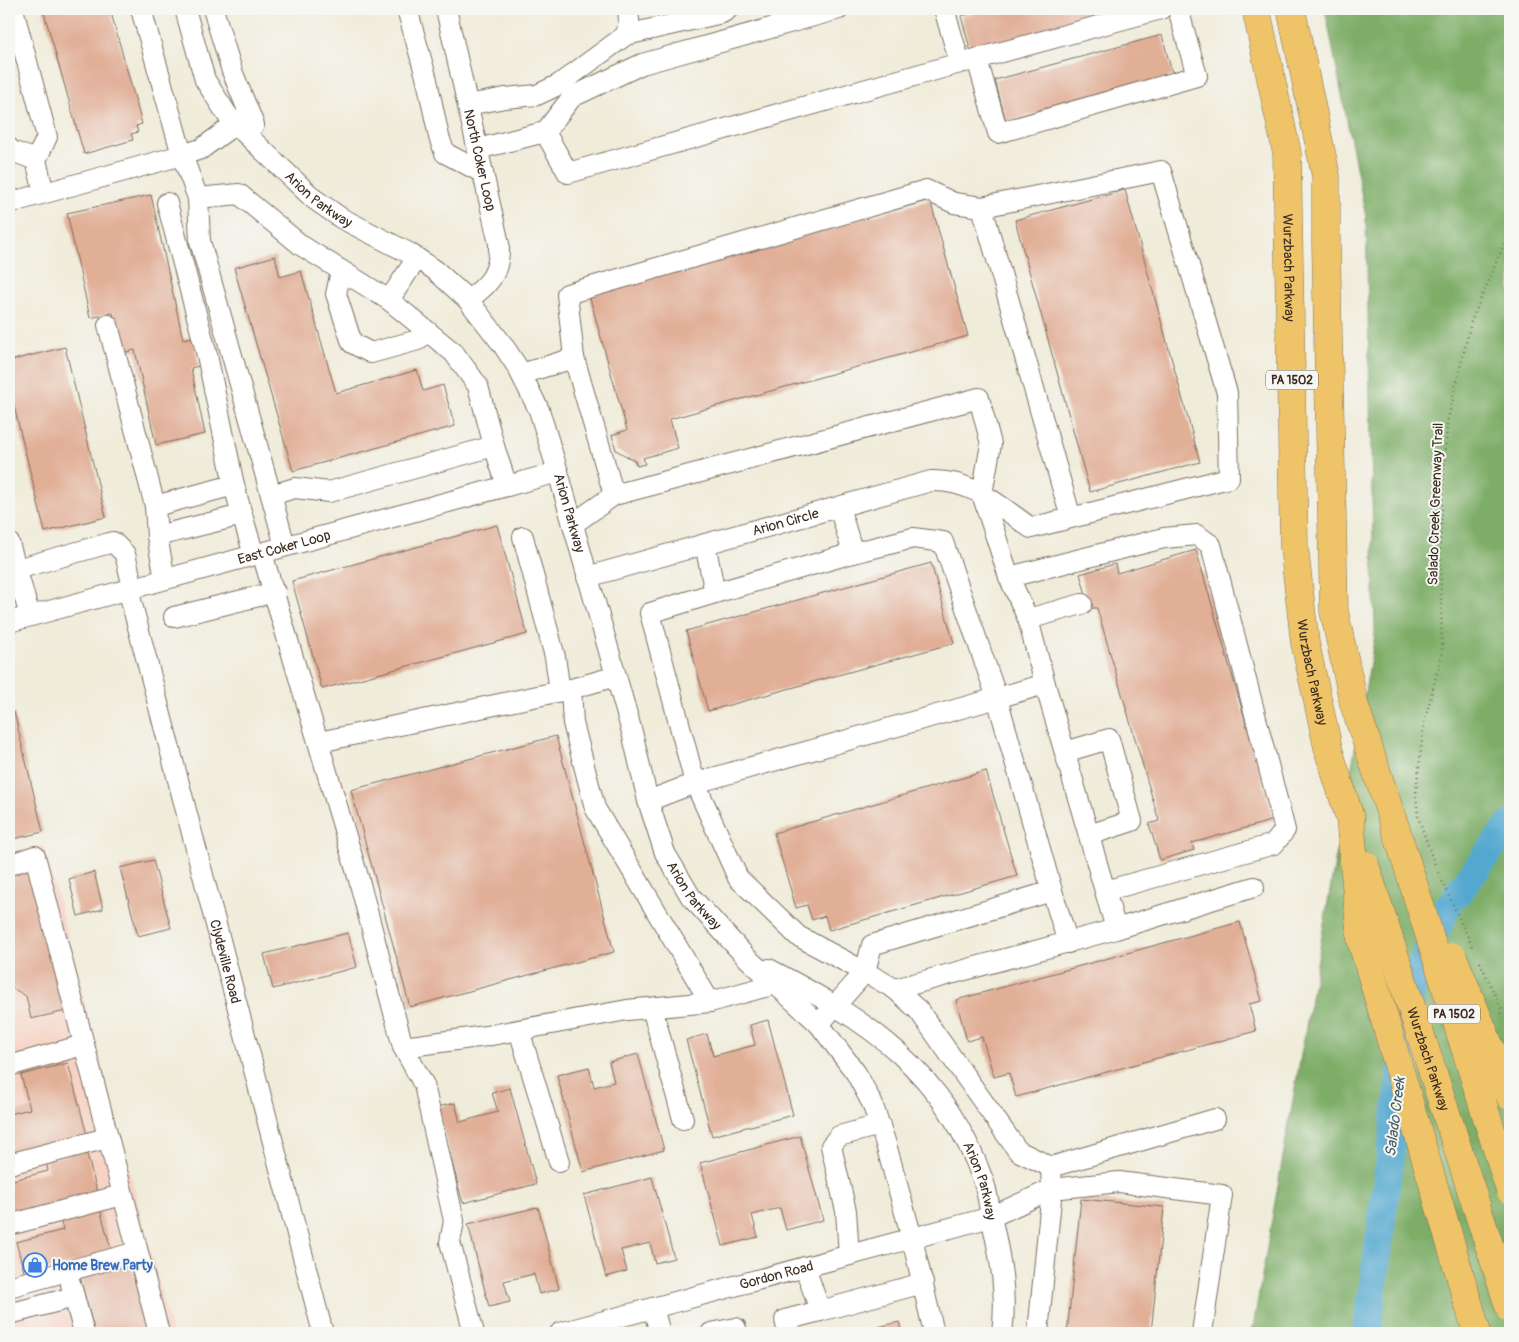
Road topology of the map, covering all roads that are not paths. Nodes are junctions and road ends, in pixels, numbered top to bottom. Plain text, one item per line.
1 (13, 9) edge
2 (141, 9) edge
3 (185, 9) edge
4 (213, 9) edge
5 (407, 9) edge
6 (446, 9) edge
7 (628, 9) edge
8 (728, 9) edge
9 (839, 9) edge
10 (944, 9) edge
11 (1161, 9) edge
12 (1178, 9) edge
13 (1256, 9) edge
14 (1292, 9) edge
15 (626, 35) junction
16 (969, 61) junction
17 (468, 106) junction
18 (242, 119) junction
19 (545, 132) junction
20 (9, 148) edge
21 (478, 149) junction
22 (182, 155) junction
23 (36, 160) junction
24 (483, 173) junction
25 (44, 193) junction
26 (198, 198) junction
27 (9, 203) edge
28 (167, 203) dead end
29 (982, 207) junction
30 (417, 258) junction
31 (342, 270) junction
32 (389, 300) junction
33 (468, 300) junction
34 (108, 325) dead end
35 (426, 330) junction
36 (574, 358) junction
37 (521, 374) junction
38 (494, 446) junction
39 (558, 472) junction
40 (234, 485) junction
41 (507, 486) junction
42 (982, 494) junction
43 (271, 495) junction
44 (614, 495) junction
45 (155, 506) junction
46 (839, 507) junction
47 (242, 515) junction
48 (1071, 518) junction
49 (572, 524) junction
50 (157, 536) junction
51 (523, 537) dead end
52 (9, 543) edge
53 (705, 544) junction
54 (285, 546) junction
55 (258, 554) junction
56 (853, 554) junction
57 (16, 569) junction
58 (587, 577) junction
59 (1009, 577) junction
60 (165, 579) junction
61 (130, 589) junction
62 (275, 592) junction
63 (715, 594) junction
64 (1082, 604) dead end
65 (30, 616) junction
66 (174, 617) dead end
67 (1028, 619) junction
68 (9, 622) edge
69 (616, 676) junction
70 (1045, 684) junction
71 (566, 690) junction
72 (997, 698) junction
73 (319, 742) junction
74 (1065, 752) junction
75 (695, 783) junction
76 (648, 801) junction
77 (1350, 818) junction
78 (1089, 835) junction
79 (1399, 839) junction
80 (9, 864) edge
81 (1254, 887) dead end
82 (1052, 891) junction
83 (1105, 891) junction
84 (1116, 929) junction
85 (1068, 943) junction
86 (746, 957) junction
87 (865, 972) junction
88 (775, 984) junction
89 (896, 989) junction
90 (710, 1002) junction
91 (834, 1005) junction
92 (652, 1008) junction
93 (819, 1024) junction
94 (519, 1030) junction
95 (84, 1045) junction
96 (403, 1047) junction
97 (9, 1066) edge
98 (1510, 1096) edge
99 (683, 1119) dead end
100 (1215, 1119) dead end
101 (880, 1124) junction
102 (108, 1138) junction
103 (558, 1162) dead end
104 (9, 1164) edge
105 (1051, 1166) junction
106 (1052, 1189) junction
107 (1510, 1190) edge
108 (122, 1195) junction
109 (991, 1216) junction
110 (9, 1225) edge
111 (912, 1238) junction
112 (138, 1252) junction
113 (849, 1255) junction
114 (805, 1267) junction
115 (68, 1271) junction
116 (923, 1283) junction
117 (9, 1287) edge
118 (74, 1297) junction
119 (654, 1308) junction
120 (1510, 1309) edge
121 (820, 1311) junction
122 (9, 1314) edge
123 (736, 1328) dead end
124 (566, 1332) edge
125 (84, 1333) edge
126 (159, 1333) edge
127 (323, 1333) edge
128 (474, 1333) edge
129 (660, 1333) edge
130 (712, 1333) edge
131 (788, 1333) edge
132 (934, 1333) edge
133 (1002, 1333) edge
134 (1038, 1333) edge
135 (1202, 1333) edge
136 (1477, 1333) edge

1 - 23 street
2 - 22 street
3 - 18 street, Arion Parkway
4 - 18 street, Arion Parkway
5 - 24 street
6 - 17 street, North Coker Loop
7 - 15 street
8 - 15 street
9 - 19 street
10 - 16 street
11 - 16 street
12 - 16 street
13 - 77 highway, Wurzbach Parkway / PA 1502
14 - 79 highway, PA 1502
15 - 17 street
16 - 19 street
17 - 21 street, North Coker Loop
18 - 22 street
18 - 30 street, Arion Parkway
19 - 21 street
20 - 23 street
21 - 24 street, North Coker Loop
22 - 25 street
22 - 26 street
23 - 25 street
24 - 33 street, North Coker Loop
25 - 27 street
26 - 31 street
26 - 43 street
28 - 40 street
29 - 36 street
29 - 48 street
29 - 48 street, Arion Circle
30 - 32 street
30 - 33 street, Arion Parkway
31 - 32 street
31 - 35 street
32 - 35 street
33 - 37 street, Arion Parkway
34 - 45 street
35 - 38 street
36 - 37 street
36 - 44 street
37 - 39 street, Arion Parkway
38 - 41 street
38 - 43 street
39 - 41 street, East Coker Loop
39 - 49 street, Arion Parkway
40 - 45 street
40 - 47 street
41 - 54 street, East Coker Loop
42 - 44 street
42 - 46 street, Arion Circle
42 - 48 street, Arion Circle
42 - 59 street
43 - 54 street
44 - 49 street
45 - 50 street
46 - 53 street, Arion Circle
46 - 56 street
47 - 50 street
47 - 55 street
49 - 58 street, Arion Parkway
50 - 60 street
51 - 71 street
52 - 57 street
53 - 58 street, Arion Circle
53 - 63 street
54 - 55 street, East Coker Loop
55 - 60 street, East Coker Loop
55 - 62 street
56 - 63 street
56 - 72 street
57 - 61 street, Clydeville Road
57 - 65 street
58 - 69 street, Arion Parkway
59 - 67 street
59 - 83 street
60 - 61 street, East Coker Loop
61 - 65 street, East Coker Loop
61 - 127 street, Clydeville Road
62 - 66 street
62 - 73 street
63 - 75 street
64 - 67 street
65 - 68 street, East Coker Loop
67 - 70 street
69 - 71 street
69 - 76 street, Arion Parkway
70 - 72 street
70 - 74 street
71 - 73 street
71 - 90 street
72 - 75 street
72 - 82 street
73 - 96 street
74 - 78 street
74 - 78 street
75 - 76 street
75 - 87 street
76 - 86 street, Arion Parkway
77 - 120 highway, Wurzbach Parkway / PA 1502, bridge
77 - 136 highway, bridge
78 - 83 street
79 - 98 highway, bridge
79 - 107 highway, PA 1502, bridge
80 - 95 street
81 - 84 street
82 - 85 street
82 - 87 street
83 - 84 street
84 - 85 street
85 - 89 street
86 - 88 street, Arion Parkway
86 - 91 street, Arion Parkway
87 - 89 street
87 - 91 street
88 - 90 street
88 - 93 street, Arion Parkway
89 - 105 street
90 - 92 street
91 - 93 street
91 - 109 street, Arion Parkway
92 - 94 street
92 - 99 street
93 - 101 street, Arion Parkway
94 - 96 street
94 - 103 street
95 - 97 street
95 - 102 street
96 - 128 street
100 - 105 street
101 - 111 street, Arion Parkway
101 - 113 street
102 - 104 street
102 - 108 street
105 - 106 street
106 - 109 street, Gordon Road
106 - 134 street
106 - 135 street, Gordon Road
108 - 110 street
108 - 112 street
109 - 111 street, Gordon Road
109 - 133 street, Arion Parkway
111 - 113 street, Gordon Road
111 - 116 street, Arion Parkway
112 - 115 street
112 - 126 street
113 - 114 street, Gordon Road
114 - 119 street, Gordon Road
114 - 121 street
115 - 117 street
115 - 118 street
116 - 121 street
116 - 132 street, Arion Parkway
118 - 122 street
118 - 125 street
119 - 124 street, Gordon Road
119 - 129 street
121 - 131 street
123 - 130 street

